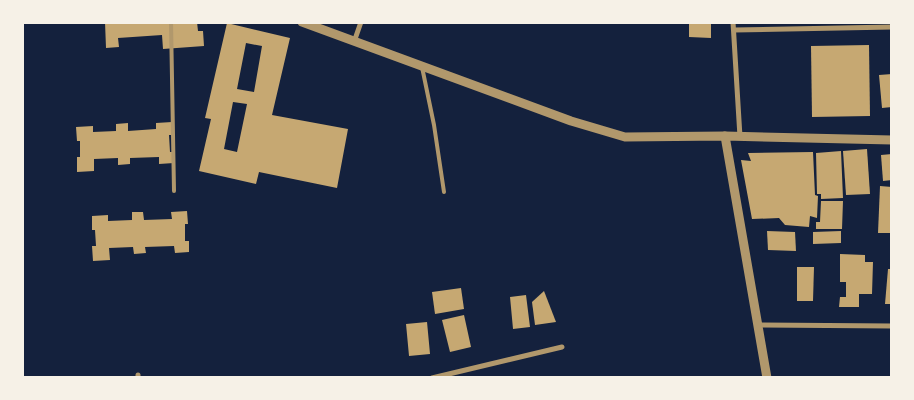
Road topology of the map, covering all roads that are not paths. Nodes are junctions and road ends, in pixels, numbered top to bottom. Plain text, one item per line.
1 (171, 22) edge
2 (302, 22) edge
3 (361, 22) edge
4 (733, 22) edge
5 (892, 27) edge
6 (734, 30) junction
7 (354, 43) junction
8 (422, 67) junction
9 (724, 136) junction
10 (740, 137) junction
11 (892, 140) edge
12 (174, 191) dead end
13 (444, 192) dead end
14 (758, 325) junction
15 (892, 326) edge
16 (562, 347) dead end
17 (432, 378) edge
18 (767, 378) edge

1 - 12 lane
2 - 7 street
3 - 7 street
4 - 6 street
5 - 6 street
6 - 10 street
7 - 8 street
8 - 9 street
8 - 13 lane
9 - 10 street
9 - 14 street
10 - 11 street
14 - 15 street
14 - 18 street
16 - 17 street

